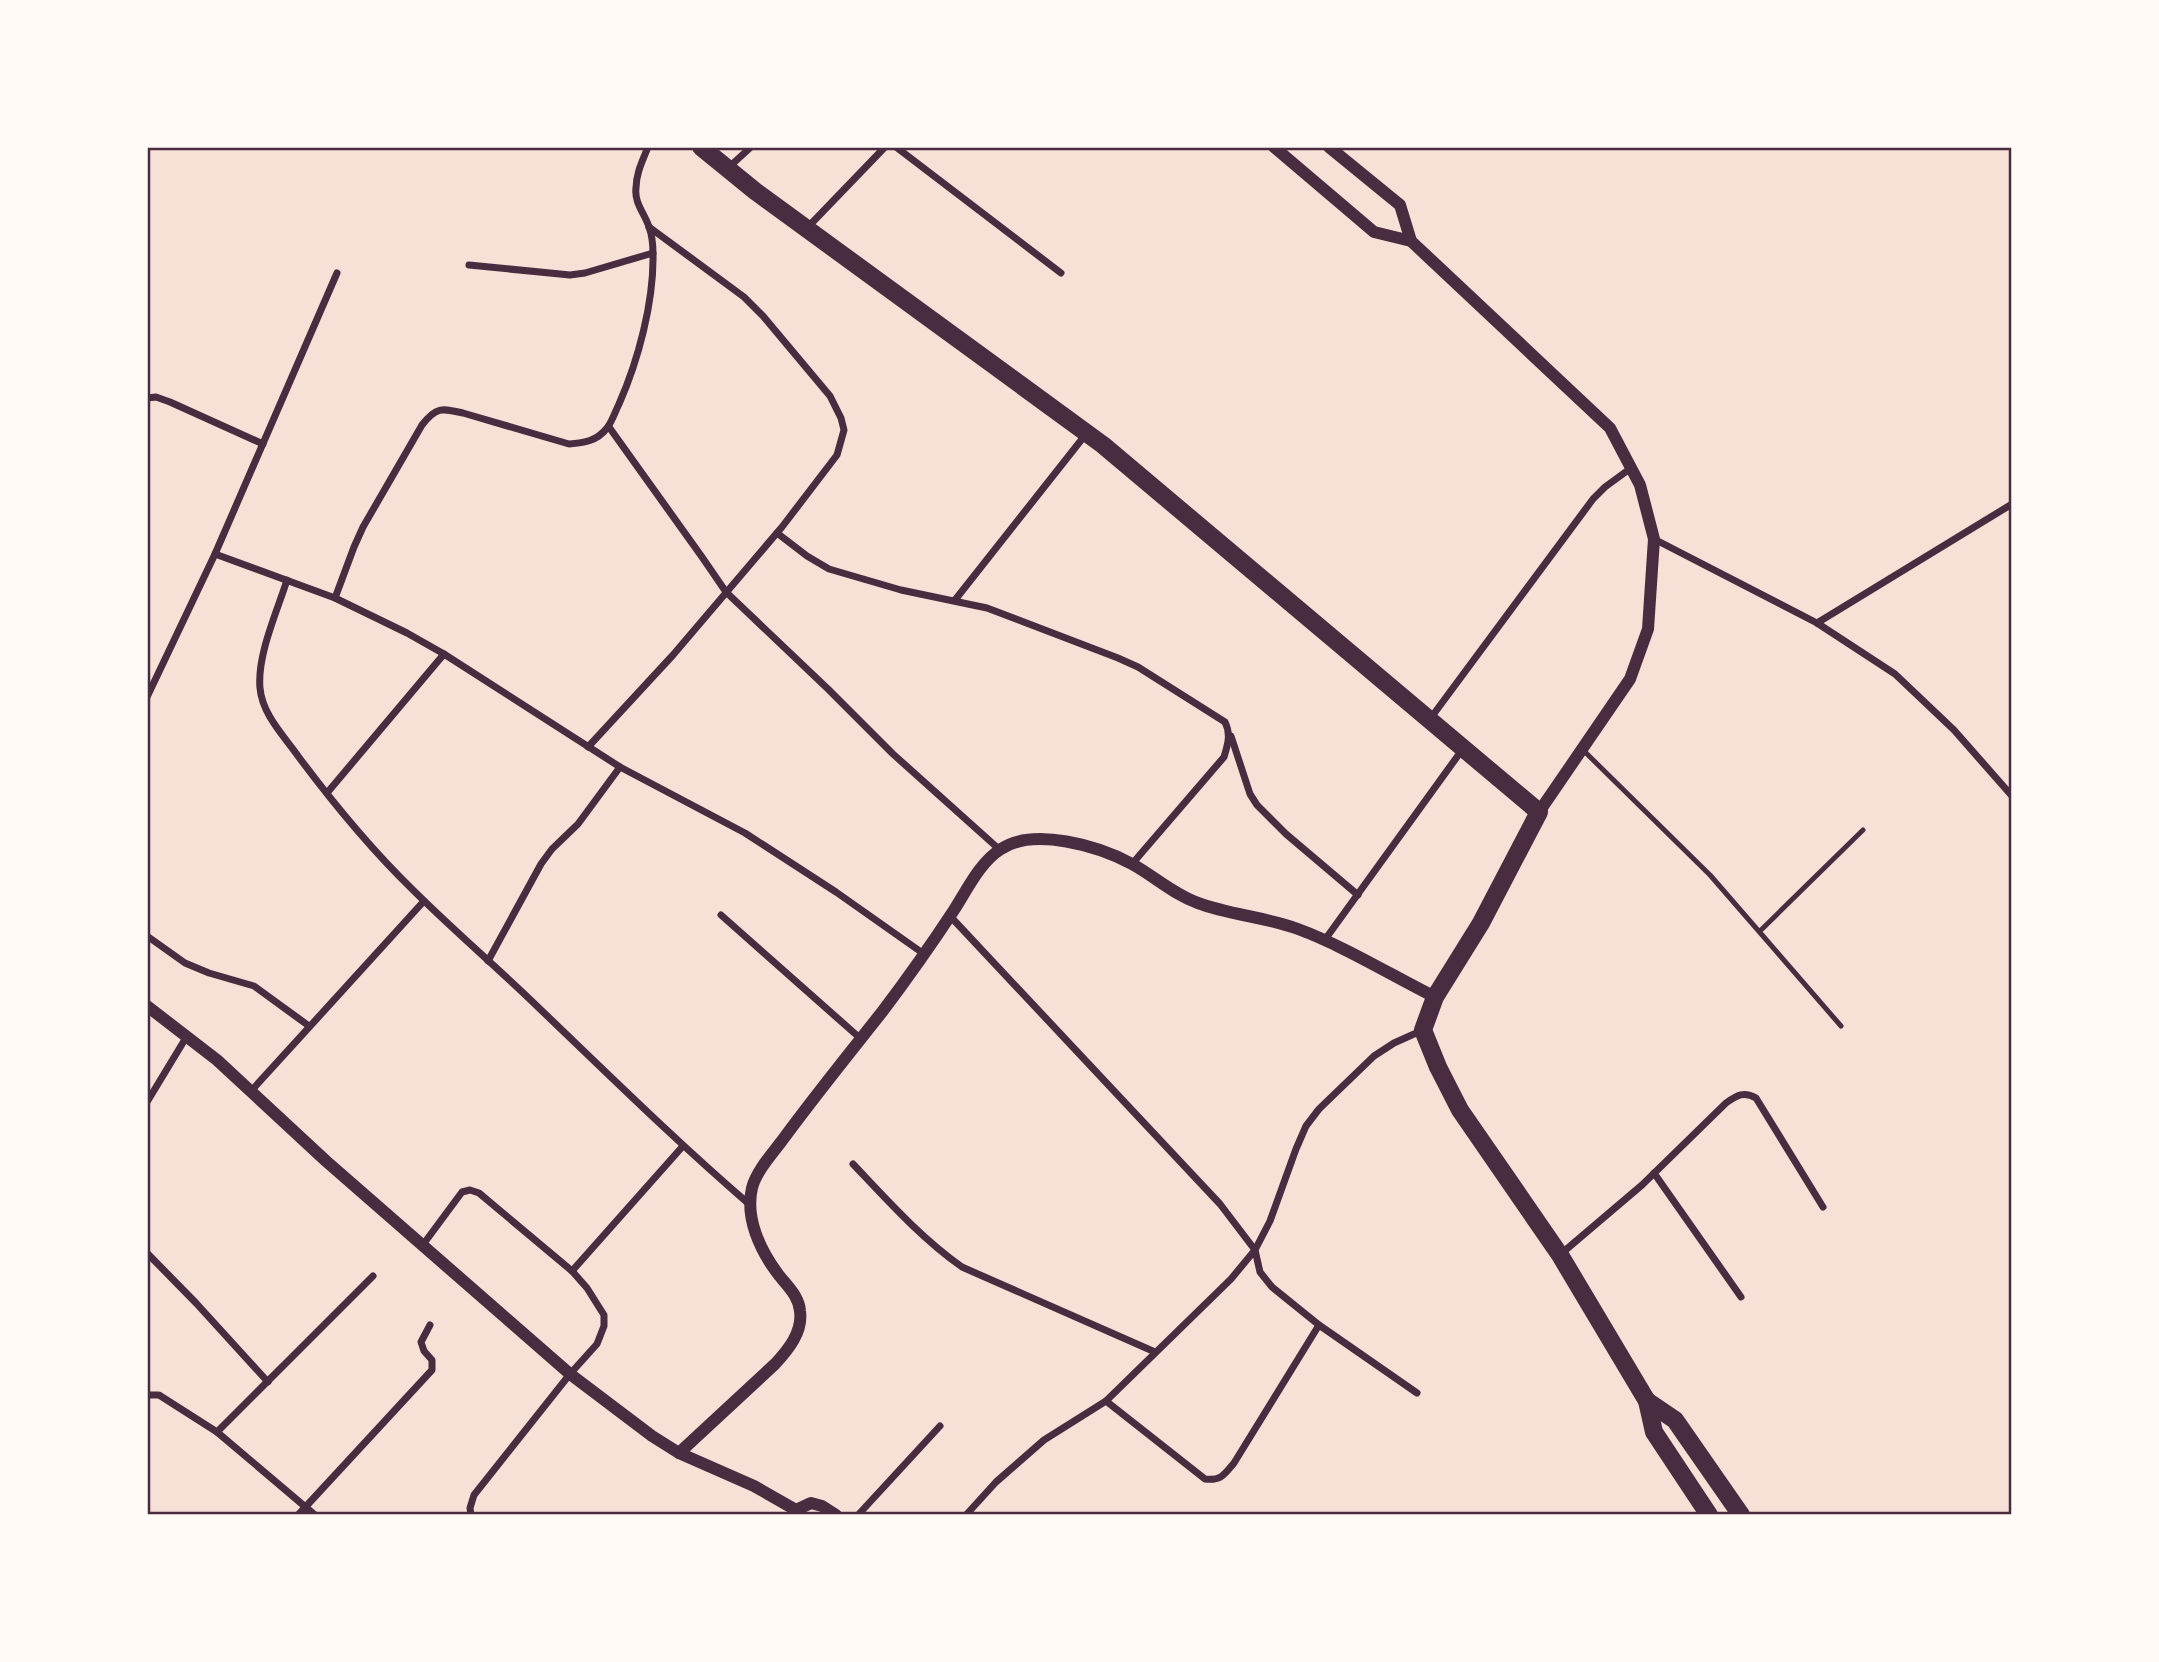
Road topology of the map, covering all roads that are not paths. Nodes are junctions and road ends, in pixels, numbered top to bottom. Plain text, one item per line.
1 (648, 147) edge
2 (701, 147) edge
3 (751, 147) edge
4 (885, 147) edge
5 (896, 147) edge
6 (1274, 147) edge
7 (1331, 147) edge
8 (728, 169) junction
9 (649, 227) junction
10 (807, 229) junction
11 (1411, 241) junction
12 (653, 253) junction
13 (469, 265) dead end
14 (337, 273) dead end
15 (1061, 273) dead end
16 (147, 398) edge
17 (609, 427) junction
18 (1086, 434) junction
19 (262, 444) junction
20 (1631, 468) junction
21 (2012, 504) edge
22 (777, 533) junction
23 (1654, 539) junction
24 (215, 554) junction
25 (287, 580) junction
26 (726, 592) junction
27 (335, 598) junction
28 (955, 600) junction
29 (1817, 623) junction
30 (444, 654) junction
31 (147, 697) edge
32 (1429, 719) junction
33 (1229, 730) junction
34 (588, 747) junction
35 (1582, 748) junction
36 (1463, 749) junction
37 (620, 767) junction
38 (327, 793) junction
39 (2012, 796) edge
40 (1539, 813) junction
41 (1863, 830) dead end
42 (1000, 849) junction
43 (1132, 864) junction
44 (1358, 895) junction
45 (424, 901) junction
46 (721, 915) dead end
47 (950, 916) junction
48 (1760, 931) junction
49 (147, 936) edge
50 (1324, 941) junction
51 (924, 954) junction
52 (488, 961) junction
53 (1435, 997) junction
54 (147, 1006) edge
55 (309, 1026) junction
56 (1841, 1026) dead end
57 (1423, 1030) junction
58 (187, 1036) junction
59 (861, 1039) junction
60 (251, 1090) junction
61 (147, 1102) edge
62 (683, 1146) junction
63 (853, 1164) dead end
64 (1654, 1173) junction
65 (750, 1204) junction
66 (1823, 1207) dead end
67 (422, 1246) junction
68 (1255, 1250) junction
69 (147, 1253) edge
70 (1560, 1255) junction
71 (572, 1271) junction
72 (373, 1276) dead end
73 (1741, 1297) dead end
74 (430, 1325) dead end
75 (1319, 1325) junction
76 (1155, 1352) junction
77 (570, 1374) junction
78 (268, 1382) junction
79 (1417, 1394) dead end
80 (147, 1395) edge
81 (1106, 1401) junction
82 (1647, 1401) junction
83 (940, 1426) dead end
84 (217, 1432) junction
85 (679, 1453) junction
86 (305, 1506) junction
87 (793, 1513) edge
88 (298, 1515) edge
89 (315, 1515) edge
90 (471, 1515) edge
91 (836, 1515) edge
92 (858, 1515) edge
93 (966, 1515) edge
94 (1709, 1515) edge
95 (1741, 1515) edge

1 - 9 street
2 - 8 main road
3 - 8 street
4 - 10 street
5 - 15 street
6 - 11 street
7 - 11 street
8 - 10 main road
9 - 12 street
9 - 22 street
10 - 18 main road
11 - 20 street
12 - 13 street
12 - 17 street
14 - 19 street
16 - 19 street
17 - 26 street
17 - 27 street
18 - 28 street
18 - 32 main road
19 - 24 street
20 - 23 street
20 - 32 street
21 - 29 street
22 - 26 street
22 - 28 street
23 - 29 street
23 - 35 street
24 - 25 street
24 - 31 street
25 - 27 street
25 - 38 street
26 - 34 street
26 - 42 street
27 - 30 street
28 - 33 street
29 - 39 street
30 - 34 street
30 - 38 street
32 - 36 main road
33 - 43 street
33 - 44 street
34 - 37 street
35 - 40 street
35 - 48 lane
36 - 40 main road
36 - 44 street
37 - 51 street
37 - 52 street
38 - 45 street
40 - 53 main road
41 - 48 lane
42 - 43 street
42 - 47 street
43 - 50 street
44 - 50 street
45 - 52 street
45 - 55 street
46 - 59 street
47 - 51 street
47 - 68 street
48 - 56 lane
49 - 55 street
50 - 53 street
51 - 59 street
52 - 62 street
53 - 57 main road
54 - 58 street
55 - 60 street
57 - 68 street
57 - 70 main road
58 - 60 street
58 - 61 street
59 - 65 street
60 - 67 street
62 - 65 street
62 - 71 street
63 - 76 street
64 - 66 street
64 - 70 street
64 - 73 street
65 - 85 street
67 - 71 street
67 - 77 street
68 - 75 street
68 - 76 street
69 - 78 street
70 - 82 main road
71 - 77 street
72 - 78 street
74 - 86 street
75 - 79 street
75 - 81 street
76 - 81 street
77 - 85 street
77 - 90 street
78 - 84 street
80 - 84 street
81 - 93 street
82 - 94 main road
82 - 95 main road
83 - 92 street
84 - 86 street
85 - 87 street
86 - 88 street
86 - 89 street
87 - 91 street

